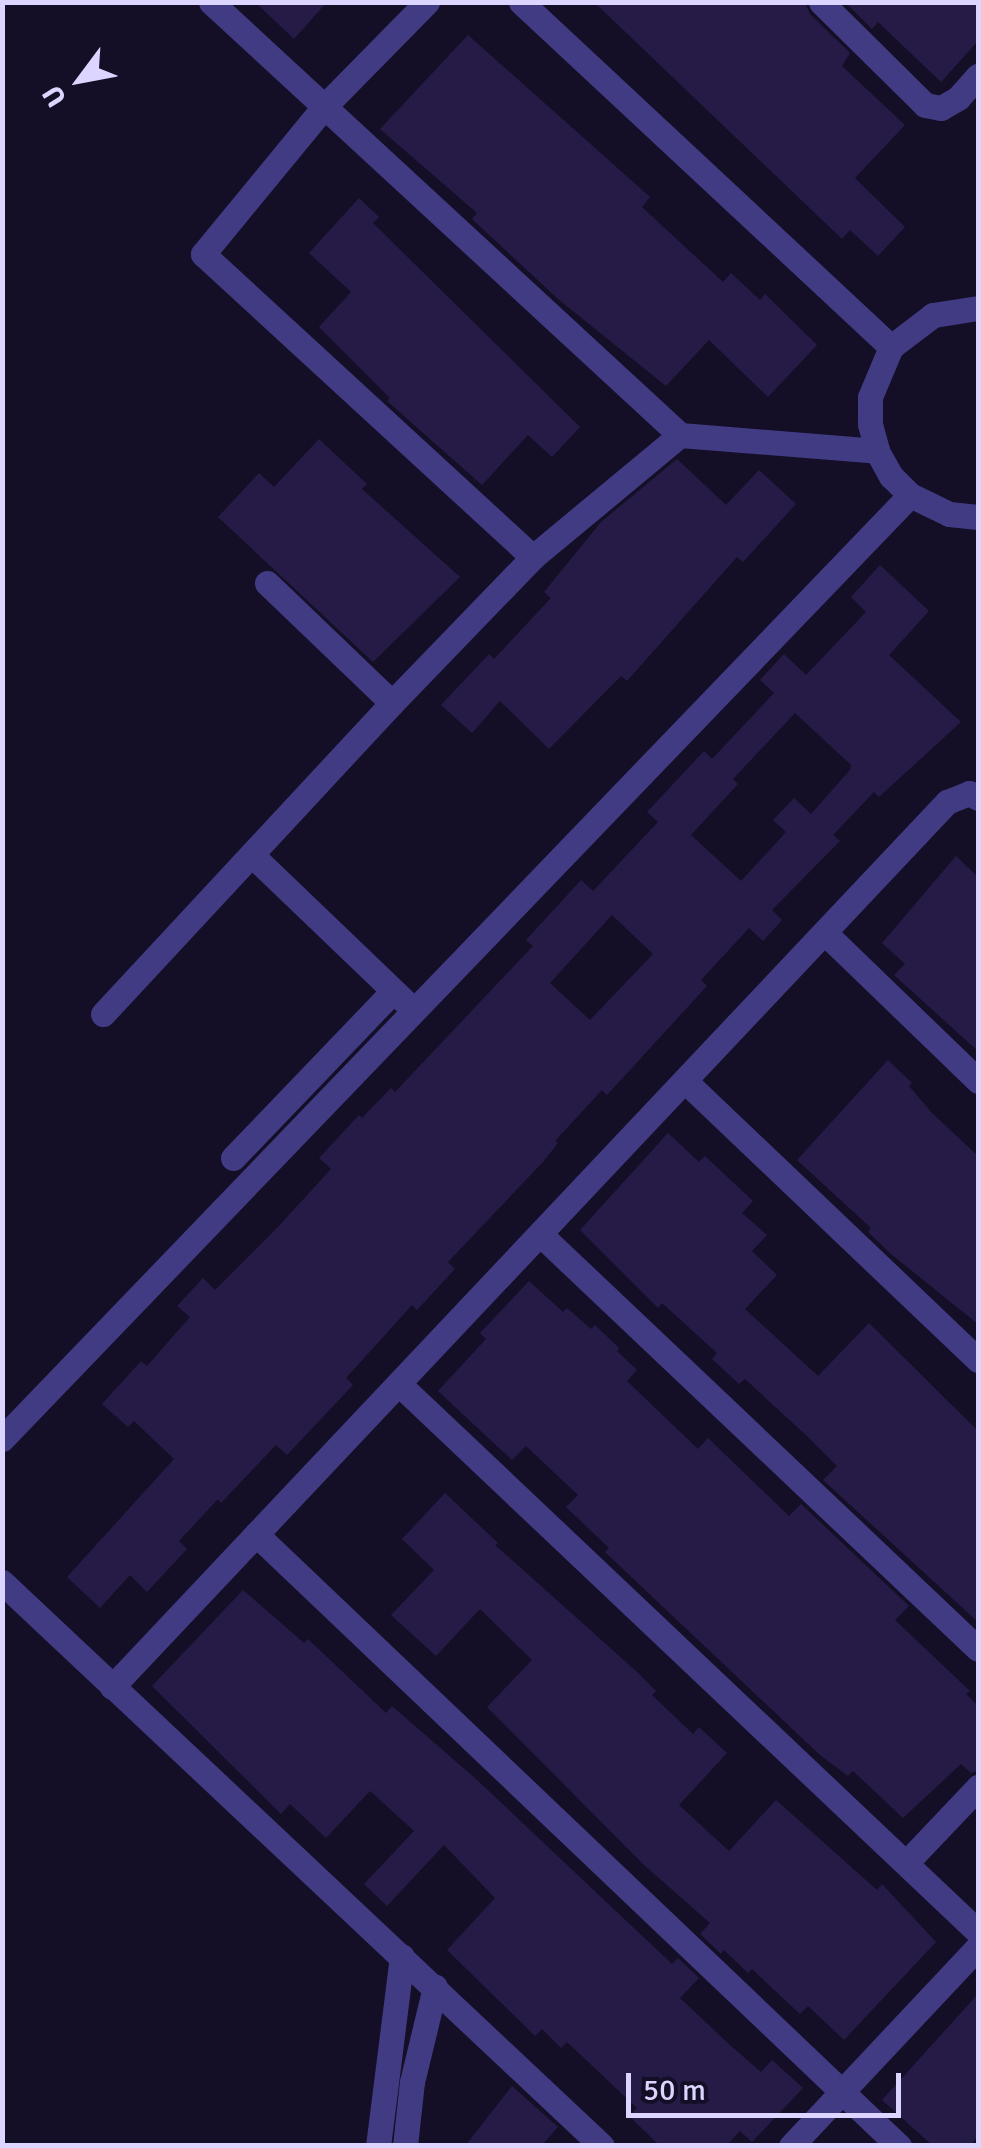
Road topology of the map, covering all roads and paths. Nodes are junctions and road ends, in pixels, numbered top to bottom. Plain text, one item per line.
1 (212, 2) edge
2 (427, 2) edge
3 (521, 2) edge
4 (822, 2) edge
5 (978, 76) edge
6 (324, 108) junction
7 (978, 308) edge
8 (892, 347) junction
9 (680, 434) junction
10 (877, 451) junction
11 (910, 495) junction
12 (978, 517) edge
13 (533, 557) junction
14 (268, 583) dead end
15 (392, 703) junction
16 (978, 798) edge
17 (254, 856) junction
18 (825, 934) junction
19 (393, 991) junction
20 (414, 1011) junction
21 (103, 1014) dead end
22 (978, 1080) edge
23 (685, 1082) junction
24 (232, 1158) dead end
25 (540, 1234) junction
26 (978, 1360) edge
27 (400, 1384) junction
28 (2, 1438) edge
29 (256, 1534) junction
30 (2, 1582) edge
31 (978, 1649) edge
32 (112, 1687) junction
33 (978, 1787) edge
34 (906, 1863) junction
35 (978, 1932) edge
36 (978, 1947) edge
37 (402, 1957) junction
38 (435, 1987) junction
39 (842, 2091) junction
40 (378, 2146) edge
41 (405, 2146) edge
42 (602, 2146) edge
43 (791, 2146) edge
44 (900, 2146) edge

1 - 6 street
2 - 6 street
3 - 8 street
4 - 5 street
6 - 9 street
6 - 13 street
7 - 8 street
8 - 10 street
9 - 10 street
9 - 13 street
10 - 11 street
11 - 12 street
11 - 20 street
13 - 15 street
14 - 15 street
15 - 17 street
16 - 18 street
17 - 19 street
17 - 21 street
18 - 22 street
18 - 23 street
19 - 20 street
19 - 24 street
20 - 28 street
23 - 25 street
23 - 26 street
25 - 27 street
25 - 31 street
27 - 29 street
27 - 34 street
29 - 32 street
29 - 39 street
30 - 32 street
32 - 37 street
33 - 34 street
34 - 35 street
36 - 39 street
37 - 38 street
37 - 40 street
38 - 41 street
38 - 42 street
39 - 43 street
39 - 44 street

